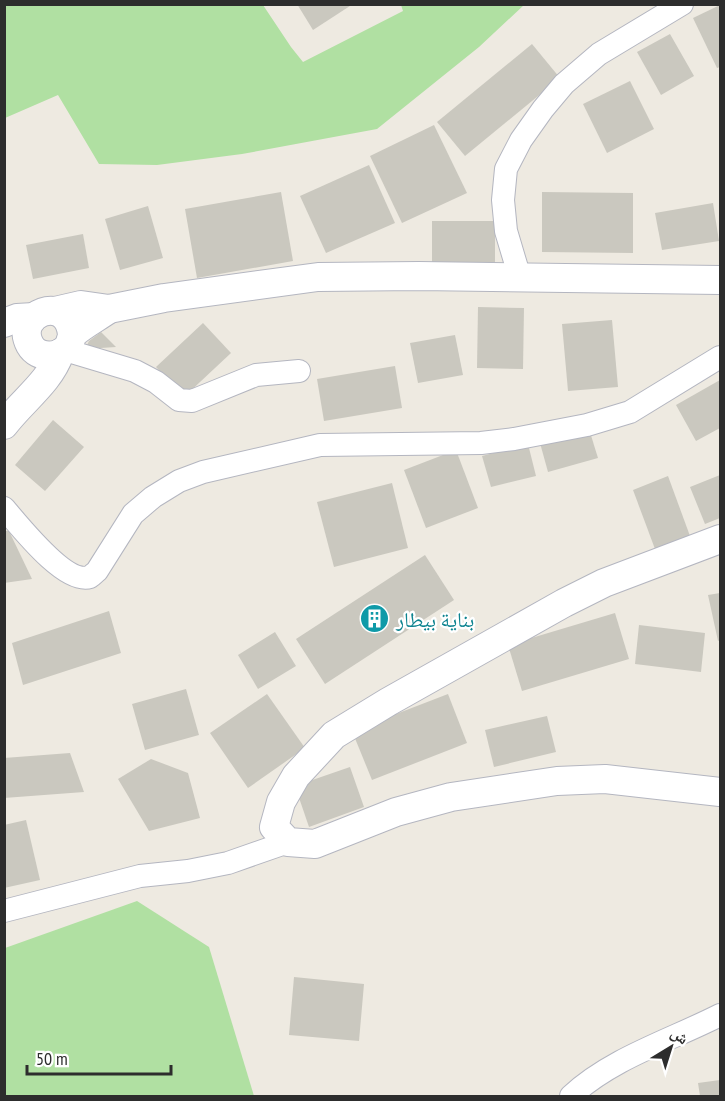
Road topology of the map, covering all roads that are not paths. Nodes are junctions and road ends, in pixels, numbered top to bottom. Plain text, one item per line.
1 (682, 4) edge
2 (520, 278) junction
3 (720, 280) edge
4 (40, 335) edge
5 (720, 357) edge
6 (299, 371) dead end
7 (4, 425) edge
8 (4, 508) edge
9 (720, 539) edge
10 (720, 792) edge
11 (288, 842) junction
12 (4, 911) edge
13 (720, 1015) edge
14 (571, 1096) edge

1 - 2 street
2 - 3 street
2 - 4 street
4 - 6 street
4 - 7 street
5 - 8 street
9 - 11 street
10 - 11 street
11 - 12 street
13 - 14 street

